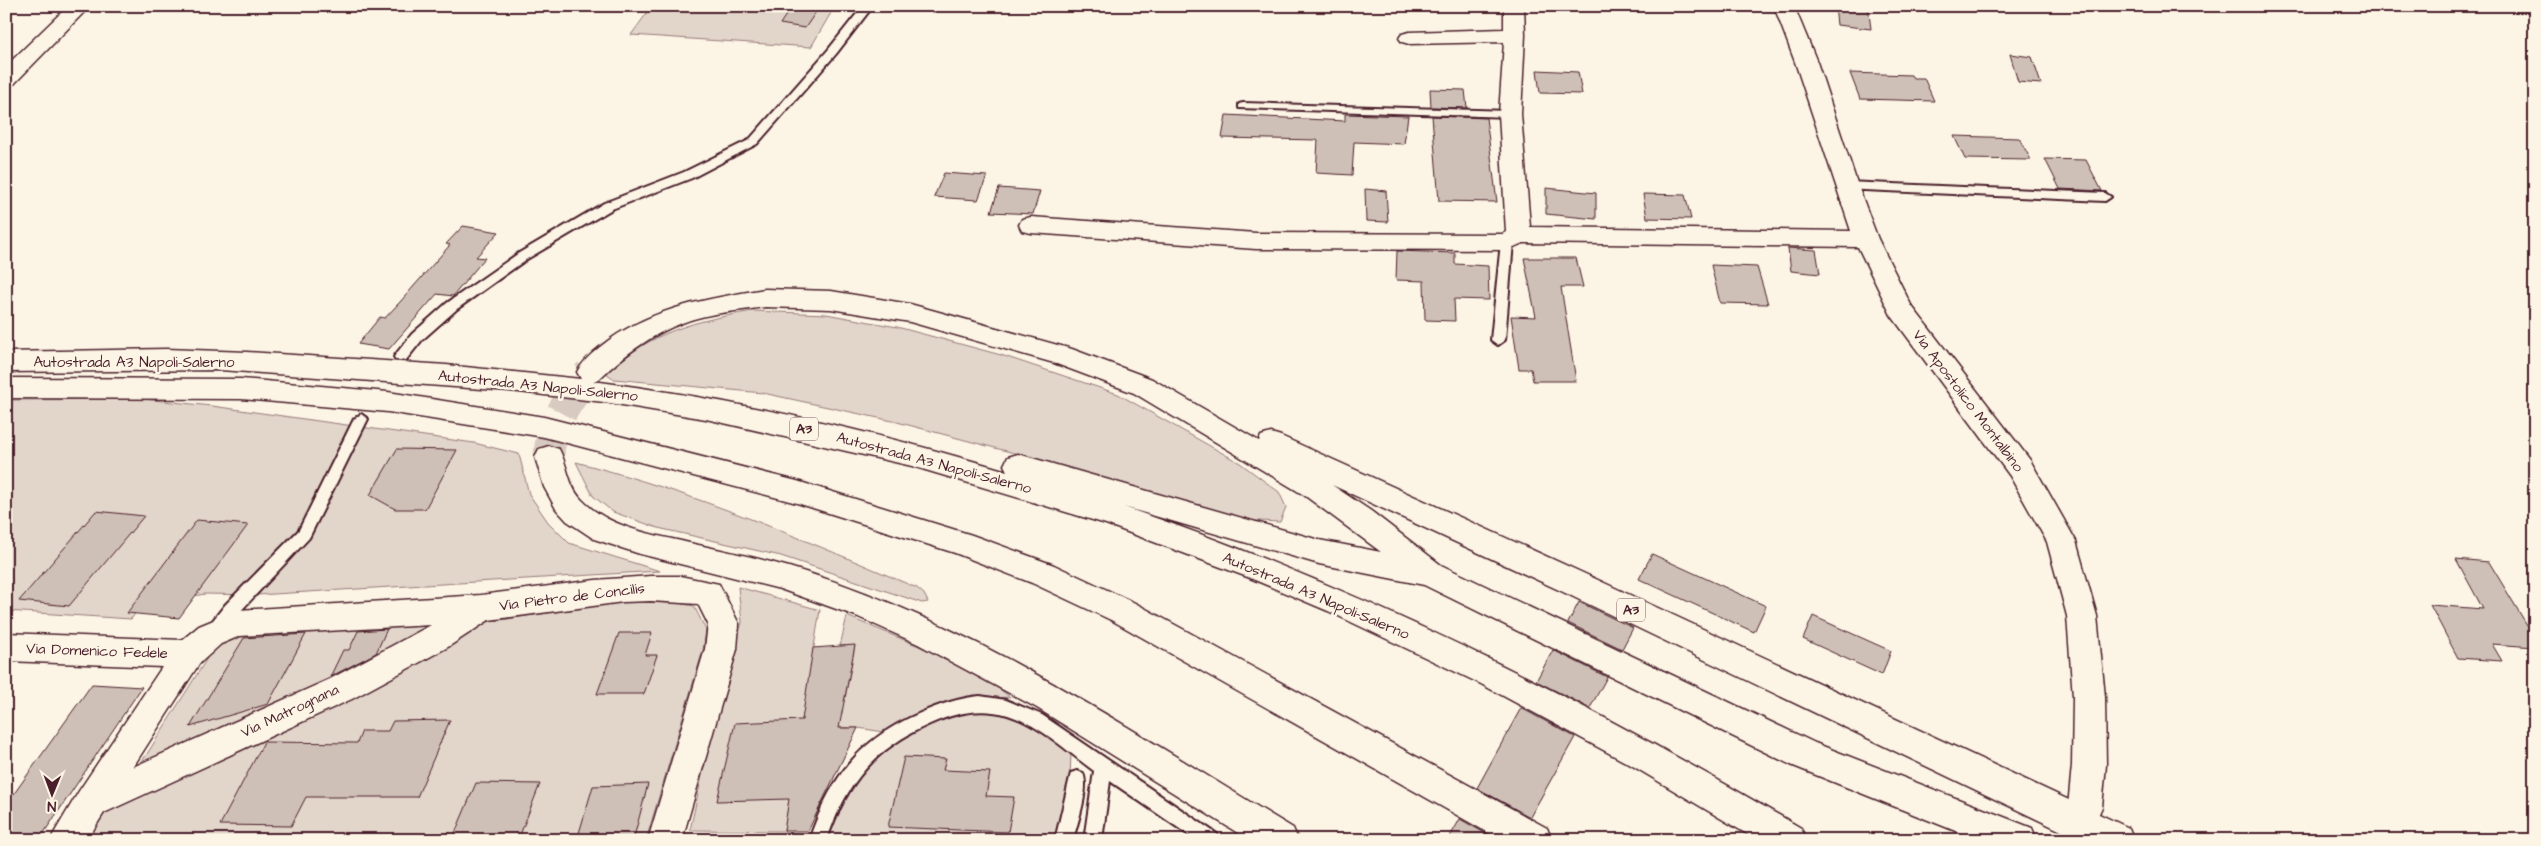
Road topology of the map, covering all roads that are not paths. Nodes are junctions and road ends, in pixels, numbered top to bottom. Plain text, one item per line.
1 (80, 6) edge
2 (868, 6) edge
3 (1514, 6) edge
4 (1784, 6) edge
5 (1515, 36) junction
6 (1409, 38) dead end
7 (6, 79) edge
8 (1243, 106) dead end
9 (1510, 114) junction
10 (1846, 186) junction
11 (2105, 197) dead end
12 (1031, 224) dead end
13 (1513, 239) junction
14 (1866, 239) junction
15 (1498, 340) dead end
16 (402, 357) dead end
17 (6, 362) edge
18 (590, 372) tunnel mouth
19 (1143, 386) junction
20 (6, 388) edge
21 (705, 409) junction
22 (361, 420) dead end
23 (549, 457) tunnel mouth
24 (1430, 574) junction
25 (483, 608) junction
26 (199, 645) junction
27 (6, 647) edge
28 (1103, 768) junction
29 (1076, 780) dead end
30 (91, 802) junction
31 (2085, 808) dead end
32 (67, 840) edge
33 (665, 840) edge
34 (818, 840) edge
35 (1064, 840) edge
36 (1093, 840) edge
37 (1211, 840) edge
38 (1281, 840) edge
39 (1535, 840) edge
40 (1789, 840) edge
41 (2020, 840) edge
42 (2116, 840) edge

1 - 7 main road
2 - 16 lane
3 - 5 main road
4 - 10 main road, Via Apostolico Montalbino
5 - 6 main road
5 - 9 main road
8 - 9 lane
9 - 13 main road
10 - 11 lane
10 - 14 main road, Via Apostolico Montalbino
12 - 13 main road
13 - 14 main road
13 - 15 lane
14 - 31 main road, Via Apostolico Montalbino
17 - 21 main road, Autostrada A3 Napoli-Salerno / A3
18 - 19 main road, A3
19 - 24 main road, A3
19 - 42 main road, A3
20 - 39 main road, Autostrada A3 Napoli-Salerno
21 - 24 main road, A3
21 - 40 main road, Autostrada A3 Napoli-Salerno / A3
22 - 26 lane
23 - 38 main road
24 - 41 main road, A3
25 - 26 main road, Via Pietro de Concilis
25 - 30 main road, Via Matrognana
25 - 33 main road, Via Pietro de Concilis
26 - 27 main road, Via Domenico Fedele
26 - 30 main road
28 - 34 lane
28 - 36 lane
28 - 37 lane
29 - 35 lane
30 - 32 main road

